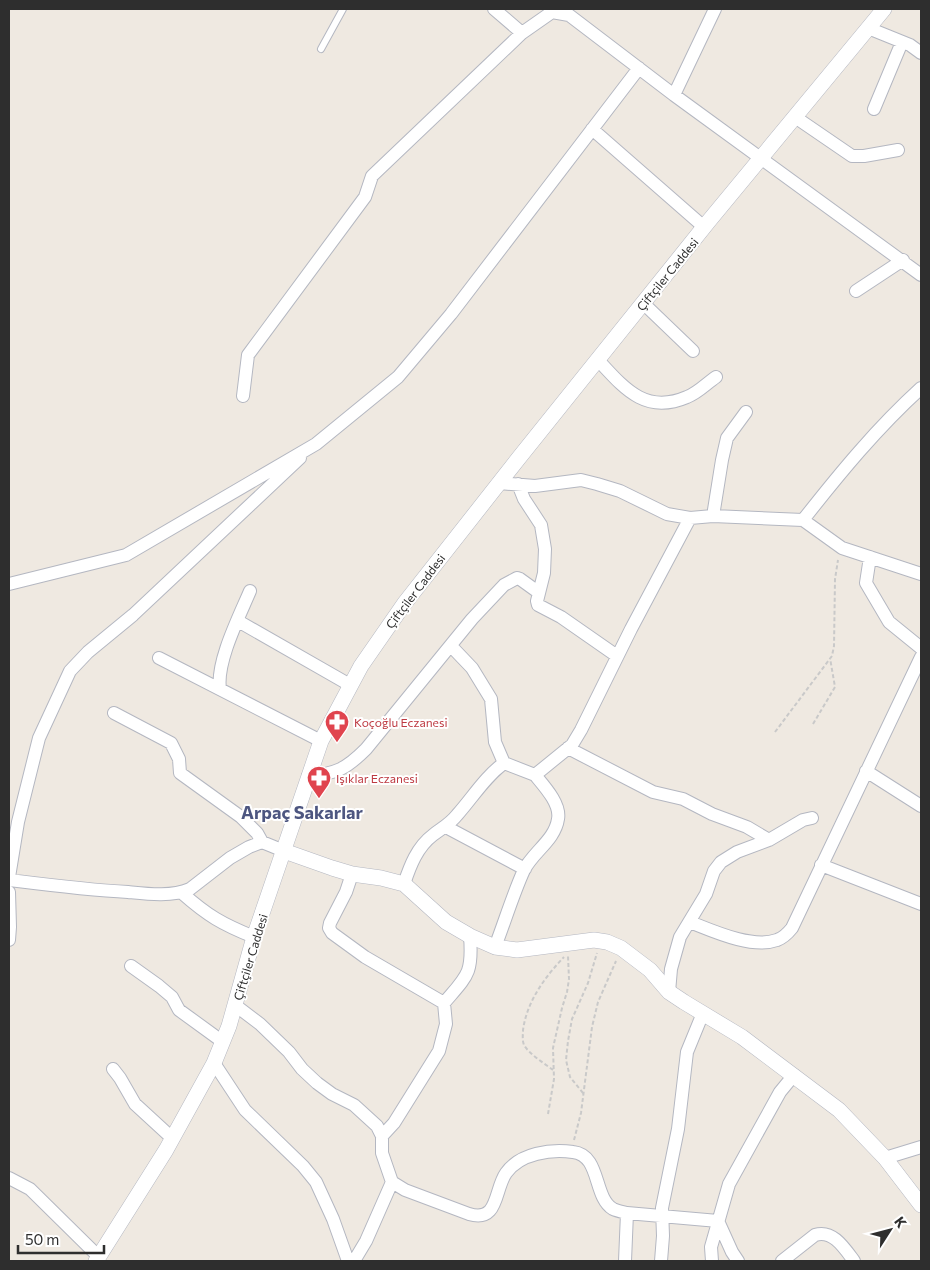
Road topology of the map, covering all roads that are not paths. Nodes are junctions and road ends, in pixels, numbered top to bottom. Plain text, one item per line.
1 (343, 9) edge
2 (494, 9) edge
3 (714, 9) edge
4 (884, 9) edge
5 (553, 10) edge
6 (868, 28) junction
7 (522, 33) junction
8 (902, 42) junction
9 (321, 49) dead end
10 (921, 53) edge
11 (639, 68) junction
12 (674, 95) junction
13 (874, 110) dead end
14 (795, 116) junction
15 (592, 129) junction
16 (898, 150) dead end
17 (761, 158) junction
18 (704, 227) junction
19 (903, 260) junction
20 (921, 274) edge
21 (856, 291) dead end
22 (643, 303) junction
23 (693, 350) dead end
24 (598, 360) junction
25 (716, 377) dead end
26 (921, 388) edge
27 (243, 396) dead end
28 (746, 412) dead end
29 (316, 444) junction
30 (499, 483) junction
31 (518, 484) junction
32 (713, 516) junction
33 (690, 518) junction
34 (803, 520) junction
35 (870, 557) junction
36 (921, 574) edge
37 (9, 584) edge
38 (250, 591) dead end
39 (538, 592) junction
40 (238, 621) junction
41 (451, 646) junction
42 (921, 648) edge
43 (617, 656) junction
44 (160, 658) dead end
45 (920, 663) edge
46 (350, 686) junction
47 (220, 689) junction
48 (114, 713) dead end
49 (321, 741) junction
50 (568, 748) junction
51 (504, 763) junction
52 (866, 771) junction
53 (308, 776) junction
54 (535, 776) junction
55 (921, 806) edge
56 (812, 818) dead end
57 (446, 827) junction
58 (769, 840) junction
59 (262, 842) junction
60 (284, 851) junction
61 (821, 864) junction
62 (524, 869) junction
63 (352, 874) junction
64 (9, 879) edge
65 (404, 884) junction
66 (9, 892) edge
67 (182, 893) junction
68 (921, 904) edge
69 (690, 922) junction
70 (470, 936) junction
71 (254, 937) junction
72 (9, 940) edge
73 (496, 947) junction
74 (131, 966) dead end
75 (669, 992) junction
76 (444, 1003) junction
77 (235, 1005) junction
78 (703, 1013) junction
79 (223, 1042) junction
80 (214, 1064) junction
81 (113, 1069) dead end
82 (794, 1075) junction
83 (382, 1136) junction
84 (172, 1138) junction
85 (921, 1147) edge
86 (885, 1158) junction
87 (9, 1178) edge
88 (392, 1182) junction
89 (921, 1205) edge
90 (628, 1213) junction
91 (662, 1216) junction
92 (718, 1221) junction
93 (97, 1259) edge
94 (348, 1261) edge
95 (354, 1261) edge
96 (625, 1261) edge
97 (661, 1261) edge
98 (712, 1261) edge
99 (738, 1261) edge
100 (782, 1261) edge
101 (854, 1261) edge

1 - 9 lane
2 - 7 street
3 - 12 street
4 - 6 street, Çiftçiler Caddesi
5 - 7 street
5 - 11 street
6 - 8 street
6 - 14 street, Çiftçiler Caddesi
7 - 27 street
8 - 10 street
8 - 13 street
11 - 12 street
11 - 15 street
12 - 17 street
14 - 16 street
14 - 17 street, Çiftçiler Caddesi
15 - 18 street
15 - 29 street
17 - 18 street, Çiftçiler Caddesi
17 - 19 street
18 - 22 street, Çiftçiler Caddesi
19 - 20 street
19 - 21 street
22 - 23 street
22 - 24 street, Çiftçiler Caddesi
24 - 25 street
24 - 30 street, Çiftçiler Caddesi
26 - 34 street
28 - 32 street
29 - 37 street
29 - 64 street
30 - 31 street
30 - 46 street, Çiftçiler Caddesi
31 - 33 street
31 - 39 street
32 - 33 street
32 - 34 street
33 - 43 street
34 - 35 street
35 - 36 street
35 - 42 street
38 - 40 street
39 - 41 street
39 - 43 street
40 - 46 street
40 - 47 street
41 - 51 street
41 - 53 street
43 - 50 street
44 - 47 street
45 - 52 street
46 - 49 street, Çiftçiler Caddesi
47 - 49 street
48 - 59 street
49 - 53 street, Çiftçiler Caddesi
50 - 54 street
50 - 58 street
51 - 54 street
51 - 57 street
52 - 55 street
52 - 61 street
53 - 60 street, Çiftçiler Caddesi
54 - 62 street
56 - 58 street
57 - 62 street
57 - 65 street
58 - 69 street
59 - 60 street
59 - 67 street
60 - 63 street
60 - 71 street, Çiftçiler Caddesi
61 - 68 street
61 - 69 street
62 - 73 street
63 - 65 street
63 - 76 street
64 - 67 street
65 - 70 street
66 - 72 street
67 - 71 street
69 - 75 street
70 - 73 street
70 - 76 street
71 - 77 street, Çiftçiler Caddesi
73 - 75 street
74 - 79 street
75 - 78 street
76 - 83 street
77 - 79 street, Çiftçiler Caddesi
77 - 83 street
78 - 82 street
78 - 91 street
79 - 80 street, Çiftçiler Caddesi
80 - 84 street, Çiftçiler Caddesi
80 - 94 street
81 - 84 street
82 - 86 street
82 - 92 street
83 - 88 street
84 - 93 street, Çiftçiler Caddesi
85 - 86 street
86 - 89 street
87 - 93 street
88 - 90 street
88 - 95 street
90 - 91 street
90 - 96 street
91 - 92 street
91 - 97 street
92 - 98 street
92 - 99 street
100 - 101 street

